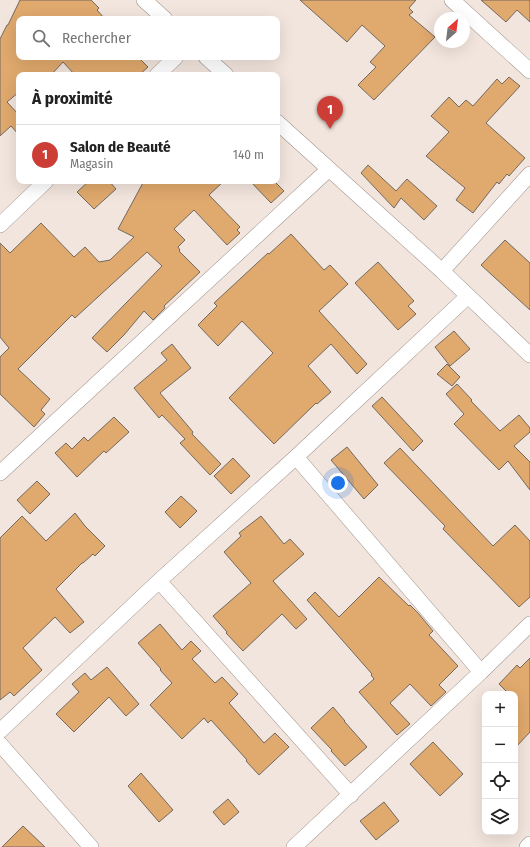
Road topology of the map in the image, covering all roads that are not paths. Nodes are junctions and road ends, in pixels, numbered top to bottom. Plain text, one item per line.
1 (144, 0) edge
2 (452, 0) edge
3 (161, 16) edge
4 (173, 60) edge
5 (209, 60) edge
6 (530, 71) edge
7 (160, 72) edge
8 (223, 72) edge
9 (280, 125) edge
10 (329, 169) junction
11 (530, 174) edge
12 (43, 184) edge
13 (0, 225) edge
14 (442, 271) junction
15 (468, 296) junction
16 (530, 355) edge
17 (296, 457) junction
18 (0, 473) edge
19 (159, 580) junction
20 (530, 624) edge
21 (481, 672) junction
22 (0, 731) edge
23 (0, 744) edge
24 (351, 795) junction
25 (530, 844) edge
26 (91, 847) edge
27 (294, 847) edge
28 (527, 847) edge

1 - 3 street
2 - 6 street
4 - 7 street
5 - 8 street
9 - 10 street
10 - 14 street
10 - 18 street
11 - 14 street
12 - 13 street
14 - 15 street
15 - 16 street
15 - 17 street
17 - 19 street
17 - 21 street
19 - 22 street
19 - 24 street
20 - 21 street
21 - 24 street
23 - 26 street
24 - 27 street
25 - 28 street

